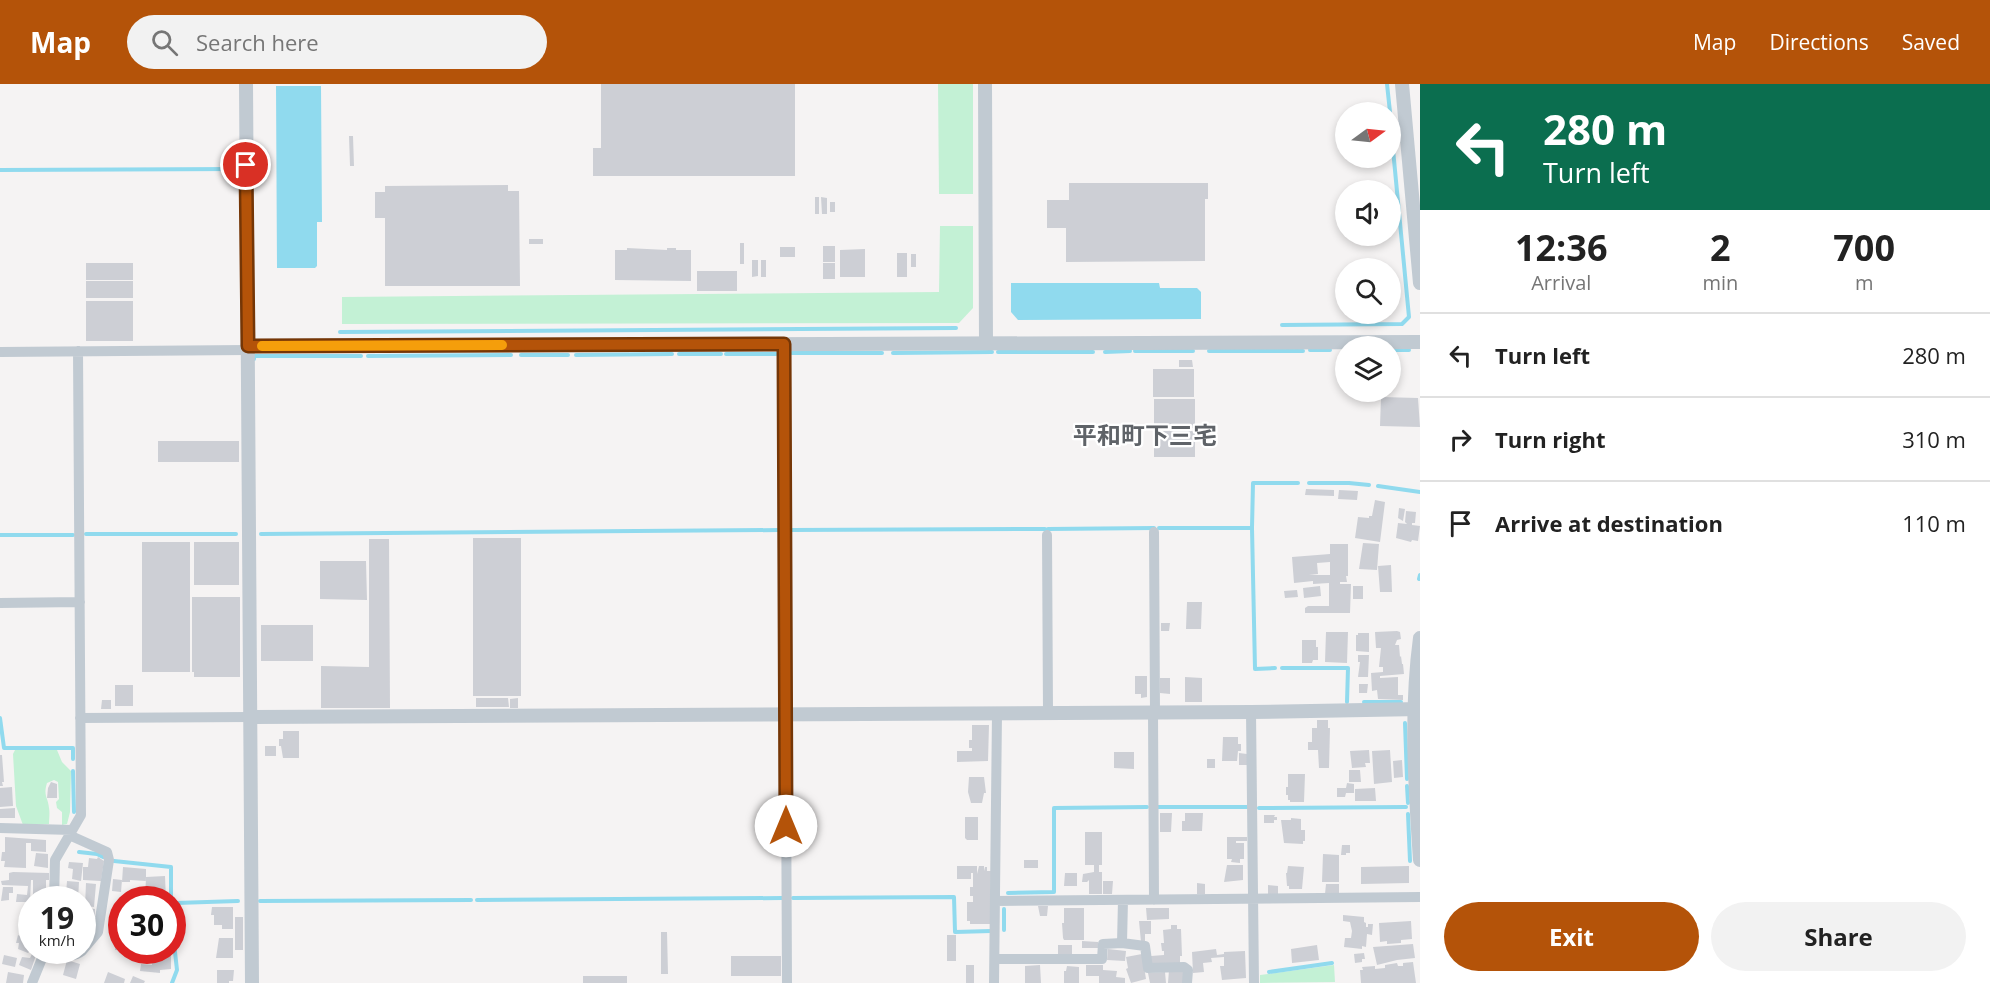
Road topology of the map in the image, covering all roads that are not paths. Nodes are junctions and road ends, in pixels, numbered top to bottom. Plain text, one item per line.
1 (246, 84) edge
2 (985, 84) edge
3 (1402, 84) edge
4 (1420, 284) edge
5 (1420, 342) edge
6 (986, 343) junction
7 (784, 344) junction
8 (247, 348) junction
9 (78, 351) junction
10 (0, 352) edge
11 (1154, 532) dead end
12 (1047, 535) dead end
13 (80, 602) junction
14 (0, 603) edge
15 (1420, 638) edge
16 (1417, 710) edge
17 (1251, 712) junction
18 (997, 713) junction
19 (1048, 713) junction
20 (1154, 713) junction
21 (786, 714) junction
22 (250, 717) junction
23 (80, 718) junction
24 (0, 828) edge
25 (71, 832) junction
26 (1420, 860) edge
27 (54, 886) edge
28 (1420, 897) edge
29 (1123, 900) junction
30 (1154, 900) junction
31 (1254, 900) junction
32 (995, 901) junction
33 (96, 934) edge
34 (1122, 943) junction
35 (995, 959) junction
36 (40, 964) edge
37 (32, 983) edge
38 (252, 983) edge
39 (787, 983) edge
40 (994, 983) edge
41 (1187, 983) edge
42 (1254, 983) edge

1 - 8 street
2 - 6 street
3 - 4 street
5 - 6 street
6 - 7 street
7 - 8 street
7 - 21 street
8 - 9 street
8 - 22 street
9 - 10 street
9 - 13 street
11 - 20 street
12 - 19 street
13 - 14 street
13 - 23 street
15 - 16 street
16 - 17 street
16 - 26 street
17 - 20 street
17 - 31 street
18 - 19 street
18 - 21 street
18 - 32 street
19 - 20 street
20 - 30 street
21 - 22 street
21 - 39 street
22 - 23 street
22 - 38 street
23 - 25 street
24 - 25 street
25 - 27 street
25 - 33 street
28 - 31 street
29 - 30 street
29 - 32 street
29 - 34 street
30 - 31 street
31 - 42 street
32 - 35 street
34 - 35 street
34 - 41 street
35 - 40 street
36 - 37 street

